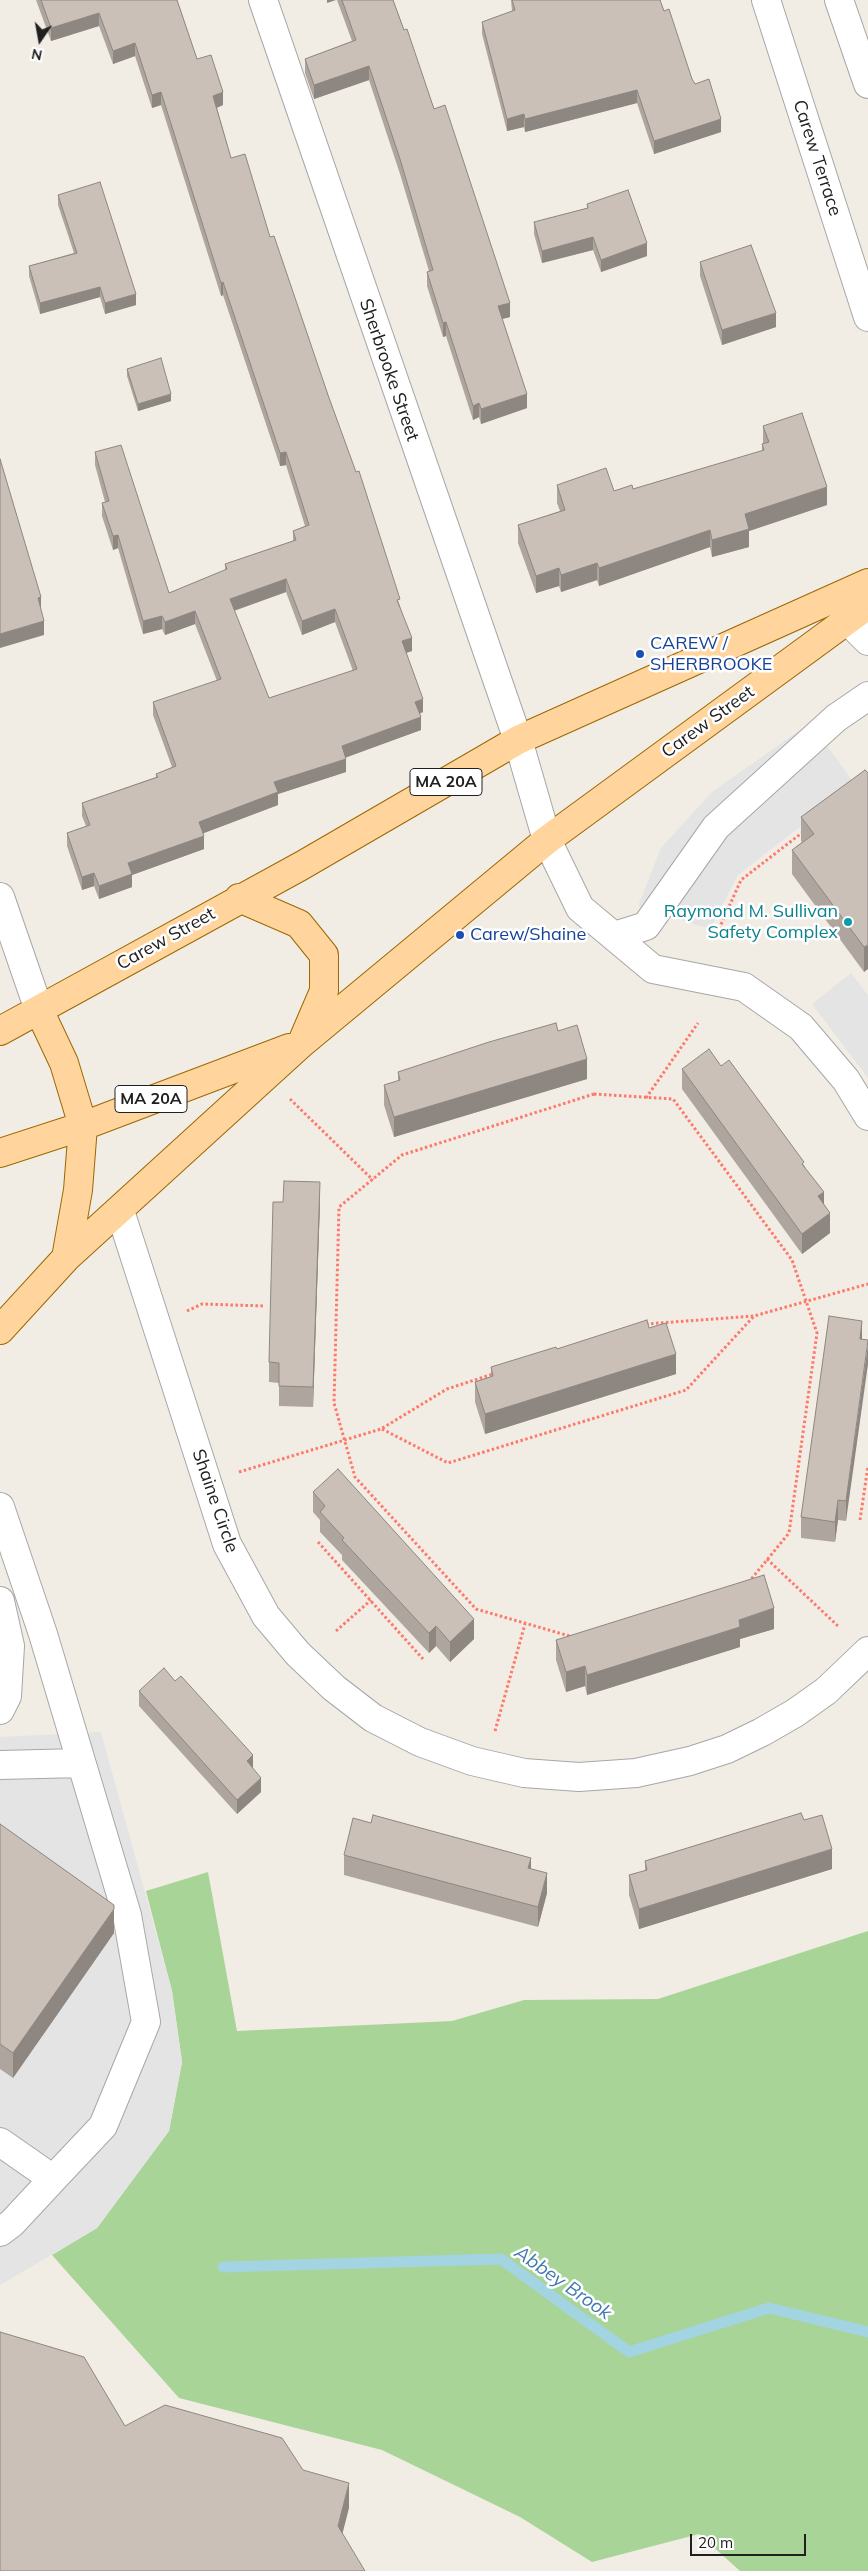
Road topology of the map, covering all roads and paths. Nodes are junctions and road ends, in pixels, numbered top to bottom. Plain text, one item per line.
1 (262, 0) edge
2 (766, 0) edge
3 (839, 0) edge
4 (868, 84) edge
5 (868, 317) edge
6 (868, 583) edge
7 (858, 612) edge
8 (868, 641) edge
9 (868, 696) edge
10 (518, 740) junction
11 (810, 828) edge
12 (547, 840) junction
13 (0, 897) edge
14 (239, 898) junction
15 (719, 929) dead end
16 (614, 936) junction
17 (39, 1010) junction
18 (698, 1023) dead end
19 (0, 1031) edge
20 (302, 1043) junction
21 (266, 1076) junction
22 (646, 1098) junction
23 (868, 1116) edge
24 (83, 1126) junction
25 (0, 1153) edge
26 (373, 1180) junction
27 (120, 1211) junction
28 (66, 1258) junction
29 (868, 1284) edge
30 (806, 1302) junction
31 (265, 1306) dead end
32 (754, 1316) junction
33 (157, 1326) junction
34 (642, 1326) edge
35 (0, 1330) edge
36 (502, 1371) edge
37 (381, 1429) junction
38 (345, 1441) junction
39 (868, 1466) edge
40 (253, 1469) dead end
41 (0, 1507) edge
42 (860, 1520) dead end
43 (318, 1542) dead end
44 (767, 1559) junction
45 (371, 1600) junction
46 (0, 1601) edge
47 (525, 1624) junction
48 (839, 1627) dead end
49 (336, 1631) dead end
50 (868, 1651) edge
51 (423, 1659) dead end
52 (0, 1710) edge
53 (81, 1763) junction
54 (487, 1764) junction
55 (0, 1765) edge
56 (0, 2142) edge
57 (53, 2179) junction
58 (0, 2232) edge

1 - 10 street, Sherbrooke Street
2 - 5 street, Carew Terrace
3 - 4 street
6 - 10 main road, Carew Street / MA 20A
7 - 8 street
7 - 12 main road, Carew Street / MA 20A
9 - 16 street
10 - 12 street
10 - 14 main road, Carew Street / MA 20A
11 - 15 path
12 - 16 street
12 - 20 main road, Carew Street / MA 20A
13 - 17 street
14 - 17 main road, Carew Street / MA 20A
14 - 20 main road
16 - 23 street
17 - 19 main road, MA 20A
17 - 24 main road
18 - 22 path
20 - 21 main road, Carew Street
20 - 24 main road, MA 20A
21 - 26 path
21 - 27 main road, Carew Street
22 - 26 path
22 - 30 path
24 - 25 main road, MA 20A
24 - 28 main road
26 - 38 path
27 - 28 main road, Carew Street
27 - 33 street, Shaine Circle
28 - 35 main road, Carew Street
29 - 30 path
30 - 32 path
30 - 44 path
31 - 33 path
32 - 34 path
32 - 37 path
33 - 54 street, Shaine Circle
36 - 37 path
37 - 38 path
38 - 40 path
38 - 47 path
39 - 42 path
41 - 53 street
43 - 45 path
44 - 47 path
44 - 48 path
45 - 49 path
45 - 51 path
46 - 52 street
47 - 54 path
50 - 54 street, Shaine Circle
53 - 55 street
53 - 57 street
56 - 57 street
57 - 58 street

